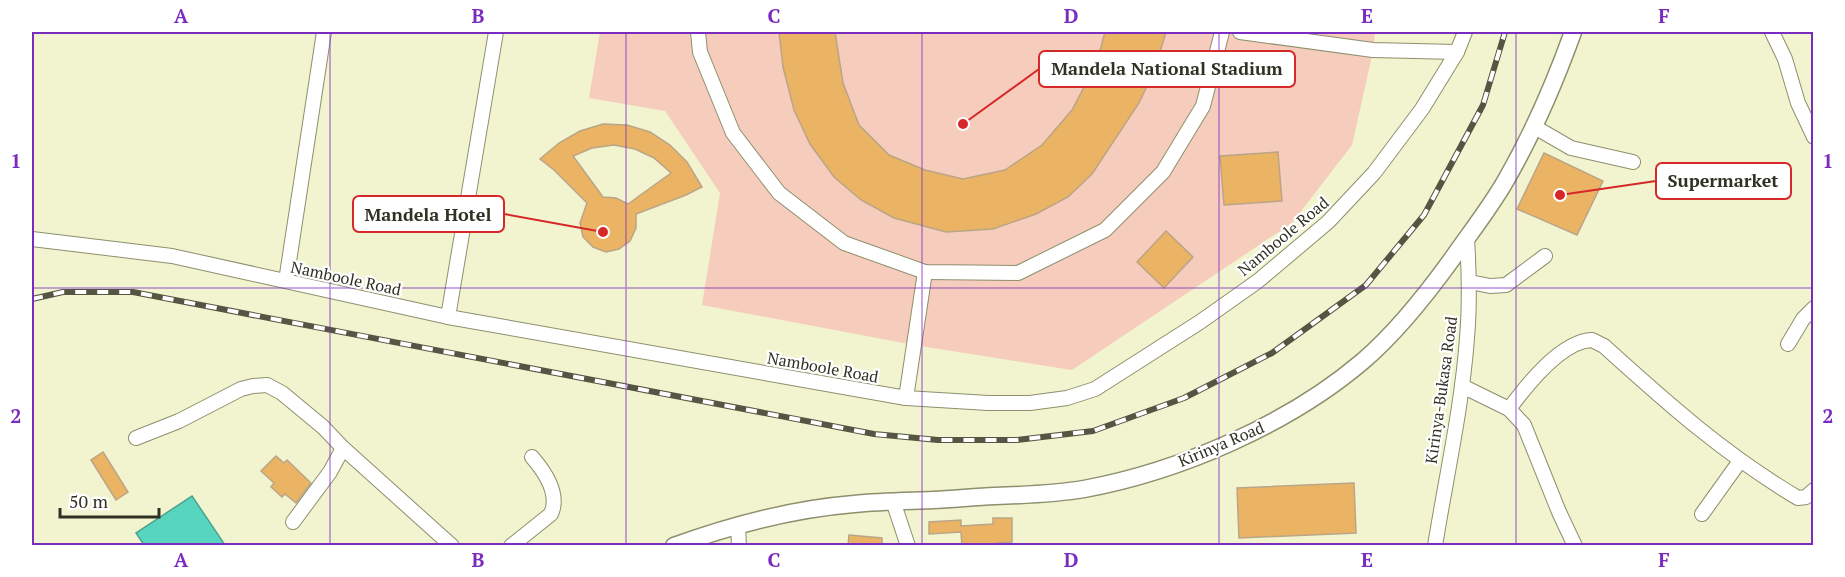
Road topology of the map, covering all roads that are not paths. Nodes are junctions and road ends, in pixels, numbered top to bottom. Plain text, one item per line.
1 (324, 32) edge
2 (496, 32) edge
3 (698, 32) edge
4 (1222, 32) edge
5 (1240, 32) edge
6 (1465, 32) edge
7 (1573, 32) edge
8 (1772, 32) edge
9 (1457, 52) junction
10 (1533, 126) junction
11 (1814, 137) edge
12 (1633, 162) dead end
13 (1467, 238) junction
14 (32, 239) edge
15 (1545, 256) dead end
16 (925, 272) junction
17 (286, 282) junction
18 (1470, 282) junction
19 (1814, 308) edge
20 (448, 317) junction
21 (1788, 344) dead end
22 (1462, 386) junction
23 (906, 398) junction
24 (1509, 409) junction
25 (136, 438) dead end
26 (343, 448) junction
27 (532, 457) dead end
28 (1740, 461) junction
29 (1814, 490) edge
30 (893, 501) junction
31 (1702, 514) dead end
32 (293, 522) dead end
33 (738, 525) junction
34 (452, 546) edge
35 (512, 546) edge
36 (674, 546) edge
37 (739, 546) edge
38 (908, 546) edge
39 (1435, 546) edge
40 (1575, 546) edge

1 - 17 street
2 - 20 street
3 - 16 street
4 - 16 street
5 - 9 street
6 - 9 street, Namboole Road
7 - 10 main road, Kirinya Road
8 - 11 street
9 - 23 street, Namboole Road
10 - 12 street
10 - 13 main road, Kirinya Road
13 - 18 street, Kirinya-Bukasa Road
13 - 30 main road, Kirinya Road
14 - 17 street, Namboole Road
15 - 18 street
16 - 23 street
17 - 20 street, Namboole Road
18 - 22 street, Kirinya-Bukasa Road
19 - 21 street
20 - 23 street, Namboole Road
22 - 24 street
22 - 39 street, Kirinya-Bukasa Road
24 - 28 street
24 - 40 street
25 - 26 street
26 - 32 street
26 - 34 street
27 - 35 street
28 - 29 street
28 - 31 street
30 - 33 main road, Kirinya Road
30 - 38 street
33 - 36 main road, Kirinya Road
33 - 37 street

